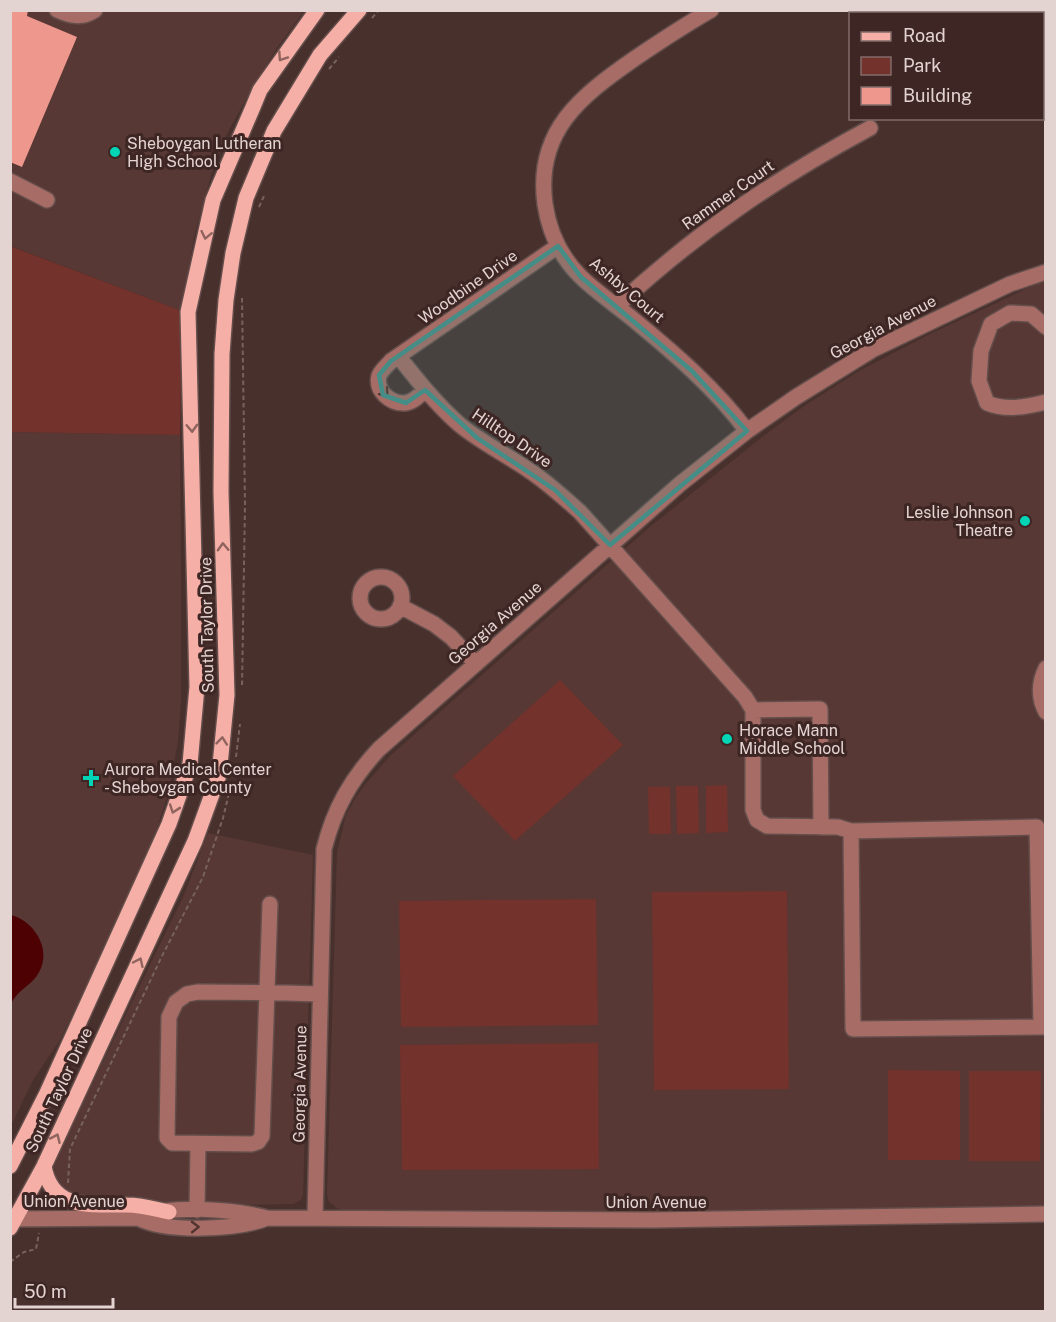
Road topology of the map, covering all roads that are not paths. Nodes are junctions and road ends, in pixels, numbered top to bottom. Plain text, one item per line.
1 (57, 10) edge
2 (95, 10) edge
3 (317, 10) edge
4 (359, 10) edge
5 (711, 10) edge
6 (870, 128) dead end
7 (10, 182) edge
8 (47, 200) dead end
9 (558, 246) junction
10 (1046, 272) edge
11 (999, 290) junction
12 (617, 306) junction
13 (1010, 313) junction
14 (1046, 327) edge
15 (399, 357) junction
16 (425, 390) junction
17 (1046, 402) edge
18 (747, 431) junction
19 (610, 545) junction
20 (400, 606) dead end
21 (476, 664) junction
22 (1046, 668) edge
23 (753, 710) junction
24 (1046, 712) edge
25 (1041, 823) edge
26 (821, 827) junction
27 (851, 831) junction
28 (270, 904) dead end
29 (267, 993) junction
30 (320, 994) junction
31 (1043, 1027) edge
32 (198, 1144) junction
33 (10, 1166) edge
34 (44, 1166) junction
35 (197, 1210) junction
36 (169, 1212) junction
37 (1046, 1214) edge
38 (138, 1218) junction
39 (267, 1218) junction
40 (315, 1218) junction
41 (12, 1222) edge

1 - 2 street
3 -> 33 main road, South Taylor Drive
34 -> 4 main road, South Taylor Drive
5 - 9 street, Ashby Court
6 - 12 street, Rammer Court
7 - 8 street
9 - 12 street, Ashby Court
9 - 15 street, Woodbine Drive
10 - 11 street, Georgia Avenue
11 - 13 street
11 - 18 street, Georgia Avenue
12 - 18 street, Ashby Court
13 - 14 street
13 - 17 street
15 - 16 street, Hilltop Drive
15 -> 16 street
16 - 19 street, Hilltop Drive
18 - 19 street, Georgia Avenue
19 - 21 street, Georgia Avenue
19 - 23 street, Hilltop Drive
20 - 21 street
21 - 30 street, Georgia Avenue
22 - 24 street
23 - 26 street
23 - 26 street
25 - 27 street
25 - 31 street
26 - 27 street
27 - 31 street
28 - 29 street
29 - 30 street
29 - 32 street
29 - 32 street
30 - 40 street, Georgia Avenue
32 - 35 street
34 - 36 main road
34 - 41 main road, South Taylor Drive
35 - 36 street, Union Avenue
35 - 39 street, Union Avenue
36 - 38 street, Union Avenue
37 - 40 street, Union Avenue
38 -> 39 street, Union Avenue
38 - 41 street, Union Avenue
39 - 40 street, Union Avenue

